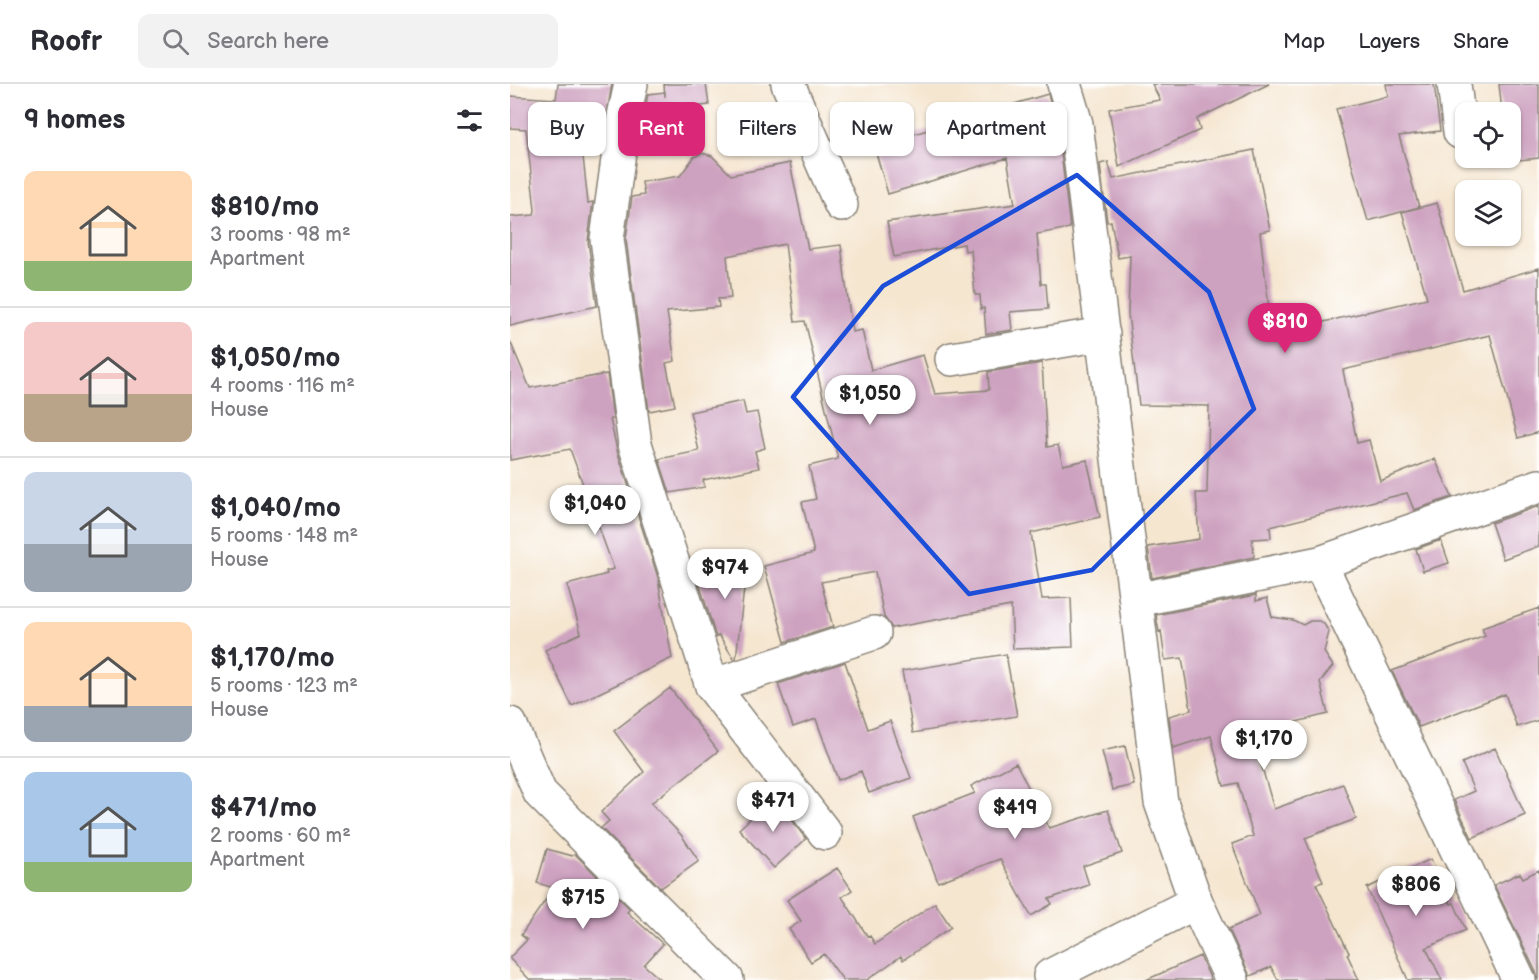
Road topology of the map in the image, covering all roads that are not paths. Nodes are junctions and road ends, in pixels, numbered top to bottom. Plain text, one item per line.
1 (631, 84) edge
2 (788, 84) edge
3 (1064, 84) edge
4 (1454, 84) edge
5 (1456, 102) edge
6 (841, 205) dead end
7 (1102, 334) junction
8 (952, 359) dead end
9 (1539, 486) edge
10 (1320, 563) junction
11 (1136, 600) junction
12 (874, 633) dead end
13 (712, 686) junction
14 (510, 724) edge
15 (825, 833) dead end
16 (1196, 902) junction
17 (1050, 976) dead end
18 (727, 980) edge
19 (1232, 980) edge
20 (1519, 980) edge

1 - 13 street
2 - 6 street
3 - 7 street
4 - 5 street
7 - 8 street
7 - 11 street
9 - 10 street
10 - 11 street
10 - 20 street
11 - 16 street
12 - 13 street
13 - 15 street
14 - 18 street
16 - 17 street
16 - 19 street

